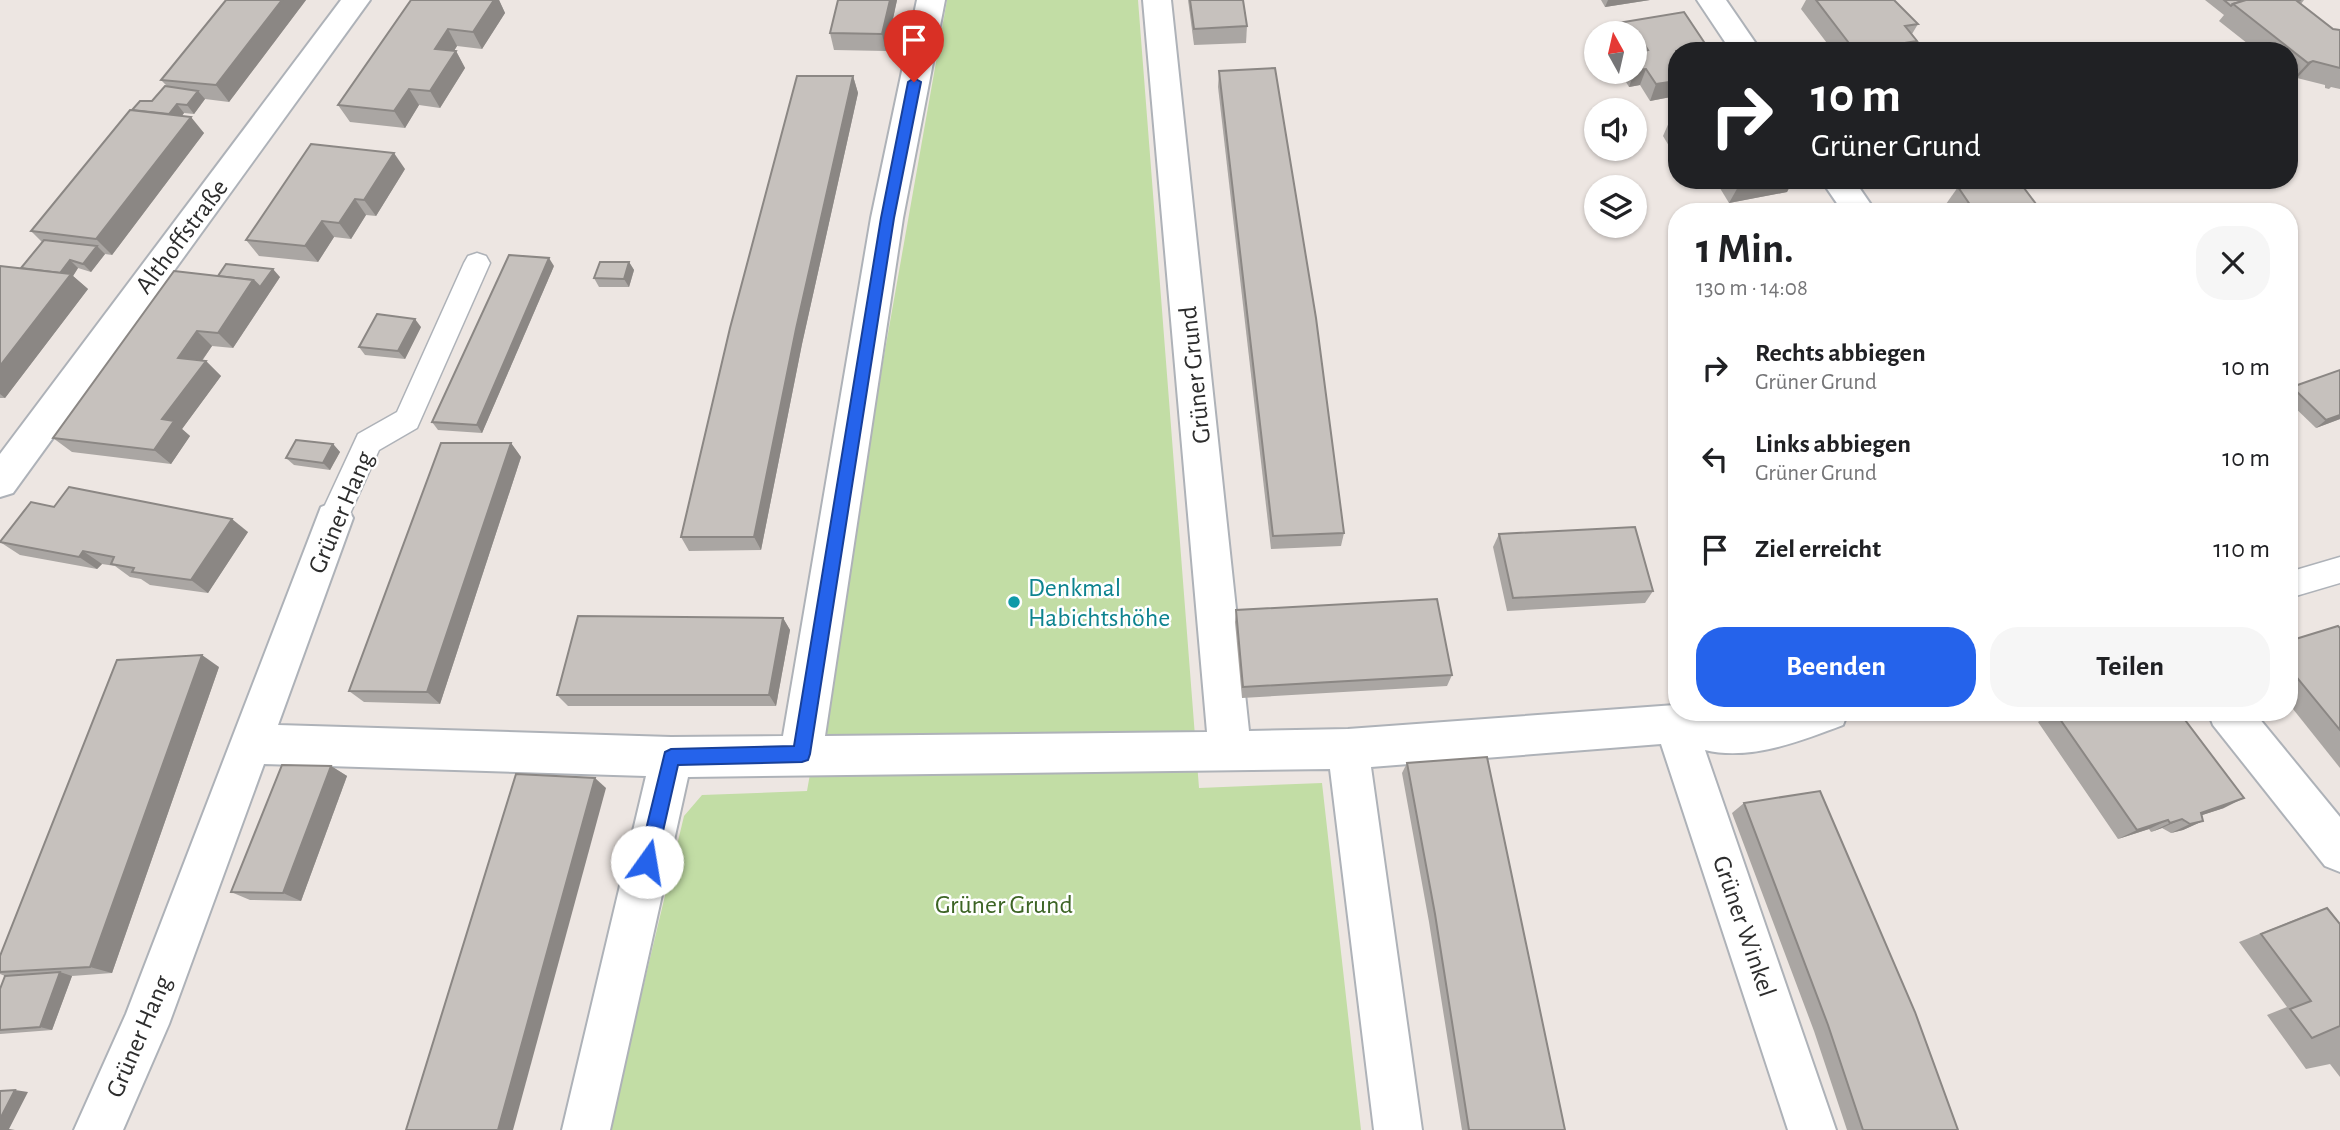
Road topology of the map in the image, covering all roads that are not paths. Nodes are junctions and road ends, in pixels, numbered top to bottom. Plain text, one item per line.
1 (356, 0) edge
2 (931, 0) edge
3 (1157, 0) edge
4 (1711, 0) edge
5 (1740, 42) edge
6 (477, 263) dead end
7 (2, 474) edge
8 (334, 518) joint
9 (2340, 570) edge
10 (2298, 582) edge
11 (1796, 721) edge
12 (2235, 721) edge
13 (1675, 724) junction
14 (250, 744) junction
15 (1348, 749) junction
16 (1230, 751) junction
17 (802, 754) junction
18 (671, 757) junction
19 (2340, 851) edge
20 (98, 1130) edge
21 (586, 1130) edge
22 (1398, 1130) edge
23 (1812, 1130) edge

1 - 7 street, Althoffstraße
2 - 17 street
3 - 16 street, Grüner Grund
4 - 5 street
6 - 8 lane, Grüner Hang
8 - 14 street, Grüner Hang
9 - 10 lane
11 - 13 street
12 - 19 street
13 - 15 street
13 - 23 street, Grüner Winkel
14 - 18 street
14 - 20 street, Grüner Hang
15 - 16 street
15 - 22 street
16 - 17 street
17 - 18 street
18 - 21 street

